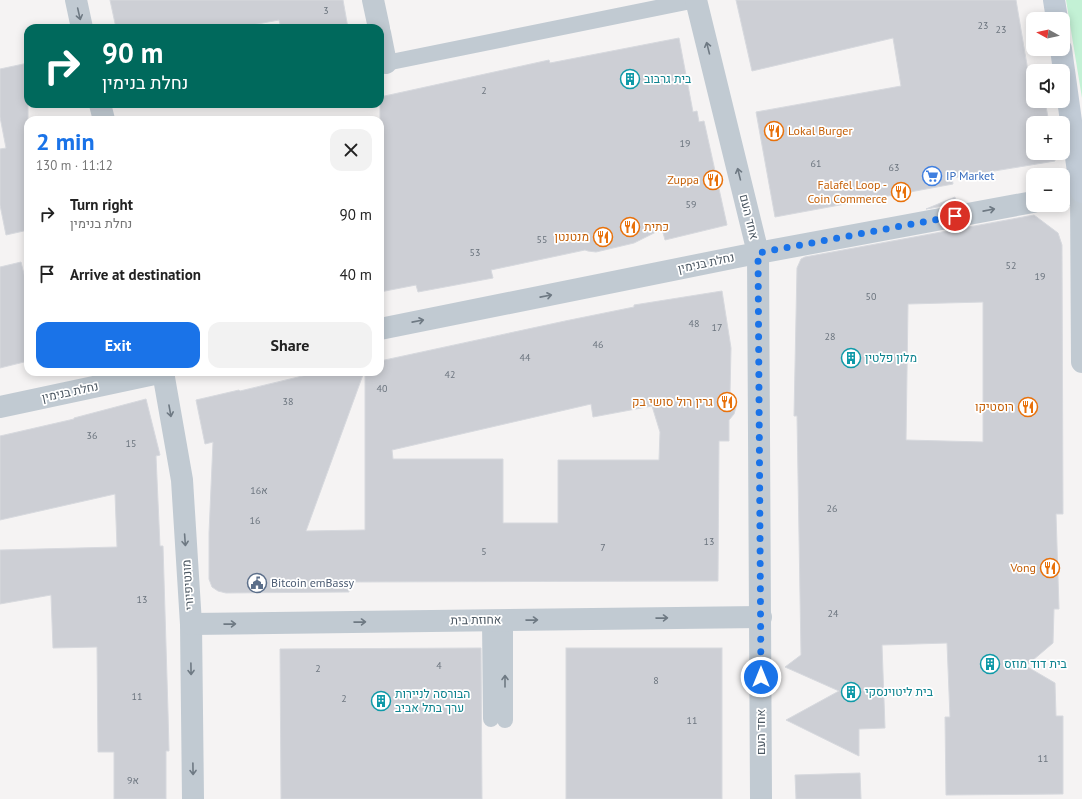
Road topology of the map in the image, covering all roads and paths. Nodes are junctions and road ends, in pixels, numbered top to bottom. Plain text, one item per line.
1 (76, 0) edge
2 (373, 0) edge
3 (696, 0) edge
4 (1054, 0) edge
5 (1056, 12) edge
6 (81, 24) edge
7 (378, 24) edge
8 (384, 53) edge
9 (1062, 56) edge
10 (386, 63) joint
11 (1075, 194) edge
12 (1026, 203) edge
13 (758, 253) junction
14 (384, 328) edge
15 (1082, 362) edge
16 (144, 376) edge
17 (164, 376) edge
18 (0, 407) edge
19 (761, 617) junction
20 (497, 620) junction
21 (191, 624) junction
22 (498, 720) dead end
23 (193, 799) edge
24 (761, 799) edge

1 -> 6 street
2 - 7 street
3 - 10 lane
13 -> 3 street, אחד העם
4 - 5 street
8 - 10 street
9 - 11 street
11 - 15 street
13 -> 12 street, נחלת בנימין
14 -> 13 street, נחלת בנימין
13 - 19 street, אחד העם
16 - 18 street, נחלת בנימין
17 -> 21 street, מונטיפיורי
20 -> 19 street, אחוזת בית
19 - 24 street, אחד העם
21 -> 20 street, אחוזת בית
20 - 22 lane
21 -> 23 street, מונטיפיורי

